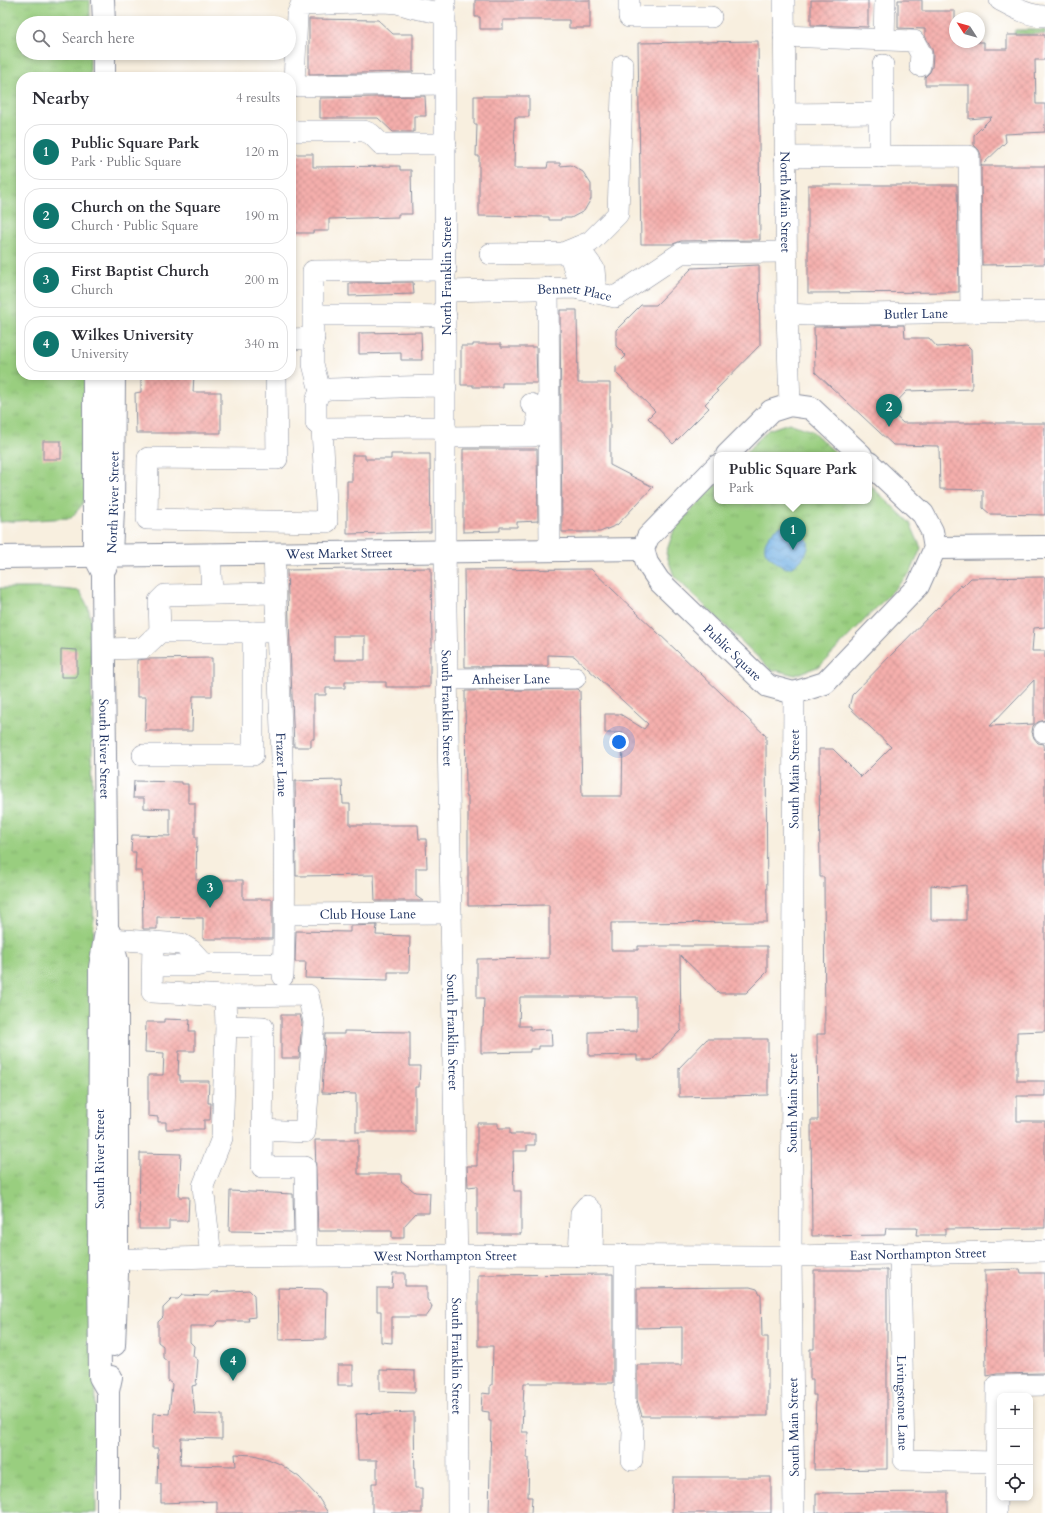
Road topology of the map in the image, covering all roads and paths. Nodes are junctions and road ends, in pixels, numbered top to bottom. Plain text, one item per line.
1 (103, 0) edge
2 (629, 0) edge
3 (784, 0) edge
4 (885, 0) edge
5 (1000, 0) edge
6 (445, 7) edge
7 (104, 16) edge
8 (296, 16) edge
9 (1045, 16) edge
10 (711, 17) dead end
11 (784, 36) junction
12 (884, 39) junction
13 (104, 60) edge
14 (295, 60) edge
15 (623, 64) dead end
16 (883, 65) dead end
17 (920, 66) dead end
18 (104, 72) edge
19 (294, 72) edge
20 (296, 84) edge
21 (445, 84) junction
22 (879, 113) junction
23 (784, 114) junction
24 (296, 131) edge
25 (446, 144) junction
26 (785, 157) junction
27 (880, 157) junction
28 (574, 249) junction
29 (786, 252) junction
30 (490, 254) dead end
31 (446, 270) junction
32 (548, 288) junction
33 (446, 291) junction
34 (597, 293) junction
35 (1045, 311) edge
36 (971, 312) junction
37 (787, 314) junction
38 (314, 315) junction
39 (446, 316) junction
40 (314, 338) junction
41 (296, 339) edge
42 (94, 380) edge
43 (114, 380) edge
44 (276, 380) edge
45 (446, 388) junction
46 (320, 391) junction
47 (531, 404) dead end
48 (790, 405) junction
49 (322, 428) junction
50 (446, 433) junction
51 (731, 452) edge
52 (858, 452) edge
53 (872, 466) edge
54 (714, 469) edge
55 (1045, 547) edge
56 (935, 548) junction
57 (644, 549) junction
58 (550, 550) junction
59 (445, 551) junction
60 (274, 553) junction
61 (210, 554) junction
62 (0, 557) edge
63 (103, 561) junction
64 (275, 593) junction
65 (212, 594) junction
66 (160, 632) junction
67 (253, 632) junction
68 (277, 632) junction
69 (104, 649) junction
70 (575, 678) dead end
71 (447, 679) junction
72 (794, 693) junction
73 (143, 755) dead end
74 (450, 913) junction
75 (285, 914) junction
76 (109, 932) junction
77 (153, 942) junction
78 (204, 964) junction
79 (153, 966) junction
80 (226, 996) junction
81 (226, 1026) junction
82 (262, 1130) junction
83 (1045, 1251) edge
84 (900, 1254) junction
85 (456, 1255) junction
86 (625, 1255) junction
87 (306, 1256) junction
88 (791, 1256) junction
89 (210, 1257) junction
90 (108, 1260) junction
91 (1045, 1385) edge
92 (632, 1460) dead end
93 (996, 1462) junction
94 (108, 1513) edge
95 (458, 1513) edge
96 (794, 1513) edge
97 (996, 1513) edge

1 - 7 main road
2 - 10 street
3 - 11 street, North Main Street
4 - 12 street
5 - 9 street
6 - 8 street
6 - 21 street, North Franklin Street
11 - 12 street
11 - 23 street, North Main Street
12 - 17 street
13 - 18 main road
14 - 19 street
15 - 28 street
16 - 22 street
20 - 21 street
21 - 25 street, North Franklin Street
22 - 23 street
22 - 27 street
23 - 26 street, North Main Street
24 - 25 street
25 - 31 street, North Franklin Street
26 - 27 street
26 - 29 street, North Main Street
27 - 36 street
28 - 30 street
28 - 34 street
29 - 34 street, Bennett Place
29 - 37 street, North Main Street
31 - 33 street, North Franklin Street
31 - 38 street
32 - 33 street, Bennett Place
32 - 34 street, Bennett Place
32 - 58 street
33 - 39 street, North Franklin Street
35 - 36 street, Butler Lane
36 - 37 street, Butler Lane
37 - 48 street, North Main Street
38 - 39 street
38 - 40 street
39 - 45 street, North Franklin Street
40 - 41 street
40 - 46 street
42 - 63 main road, North River Street
43 - 63 main road, North River Street
44 - 49 street
45 - 46 street
45 - 50 street, North Franklin Street
46 - 49 street
47 - 50 street
48 - 51 main road
48 - 52 main road
49 - 50 street
50 - 59 street, North Franklin Street
53 - 56 main road
54 - 57 main road
55 - 56 main road
56 - 72 main road
57 - 58 main road, West Market Street
57 - 72 main road, Public Square
58 - 59 main road, West Market Street
59 - 60 main road, West Market Street
59 - 71 street, South Franklin Street
60 - 61 main road, West Market Street
60 - 64 street, Frazer Lane
61 - 63 main road, West Market Street
61 - 65 street
62 - 63 main road, West Market Street
63 - 69 main road, South River Street
64 - 65 street
64 - 68 street, Frazer Lane
65 - 66 street
66 - 67 street
66 - 69 street
67 - 68 street
67 - 73 street
68 - 75 street, Frazer Lane
69 - 76 main road, South River Street
70 - 71 street, Anheiser Lane
71 - 74 street, South Franklin Street
72 - 88 street, South Main Street
74 - 75 street, Club House Lane
74 - 85 street, South Franklin Street
75 - 78 street, Frazer Lane
76 - 77 street
76 - 90 main road, South River Street
77 - 78 street
77 - 79 street
78 - 79 street
79 - 80 street
80 - 81 street
80 - 82 street
81 - 82 street
81 - 89 street
82 - 87 street
83 - 84 street, East Northampton Street
84 - 88 street, East Northampton Street
84 - 93 street, Livingstone Lane
85 - 86 street, West Northampton Street
85 - 87 street, West Northampton Street
85 - 95 street, South Franklin Street
86 - 88 street, West Northampton Street
86 - 92 street
87 - 89 street, West Northampton Street
88 - 96 street, South Main Street
89 - 90 street, West Northampton Street
90 - 94 main road, South River Street
91 - 93 street
93 - 97 street

